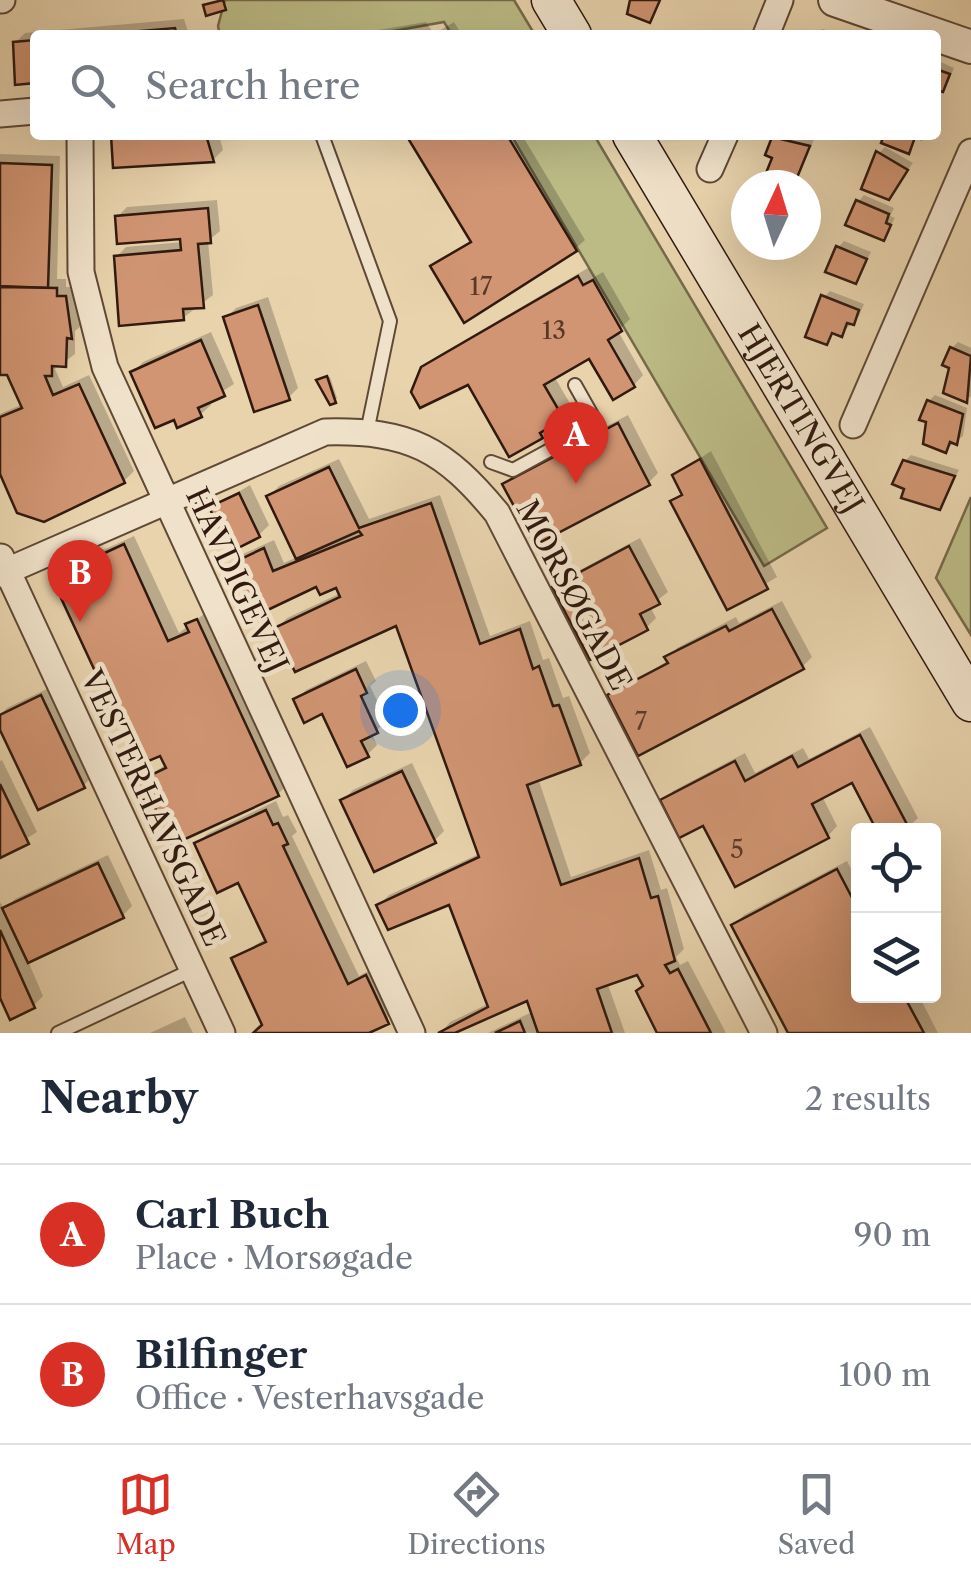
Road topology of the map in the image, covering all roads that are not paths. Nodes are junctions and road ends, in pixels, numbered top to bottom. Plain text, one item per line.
1 (552, 0) edge
2 (780, 0) edge
3 (835, 0) edge
4 (881, 8) edge
5 (569, 30) edge
6 (768, 30) edge
7 (933, 30) edge
8 (941, 33) edge
9 (971, 46) edge
10 (30, 112) edge
11 (0, 114) edge
12 (80, 140) edge
13 (324, 140) edge
14 (635, 140) edge
15 (722, 140) edge
16 (971, 152) edge
17 (710, 169) dead end
18 (576, 385) dead end
19 (853, 425) dead end
20 (368, 432) junction
21 (491, 462) dead end
22 (164, 499) junction
23 (2, 567) edge
24 (971, 702) edge
25 (192, 970) junction
26 (58, 1033) edge
27 (222, 1033) edge
28 (412, 1033) edge
29 (764, 1033) edge

1 - 5 main road
2 - 6 street
3 - 4 street
4 - 7 street
8 - 9 street
10 - 11 street
12 - 22 street, HAVDIGEVEJ
13 - 20 lane
14 - 24 main road, HJERTINGVEJ
15 - 17 street
16 - 19 street
18 - 21 lane
20 - 22 street, MORSØGADE
20 - 29 street, MORSØGADE
22 - 23 street, MORSØGADE
22 - 28 street, HAVDIGEVEJ
23 - 25 street, VESTERHAVSGADE
25 - 26 lane
25 - 27 street, VESTERHAVSGADE

